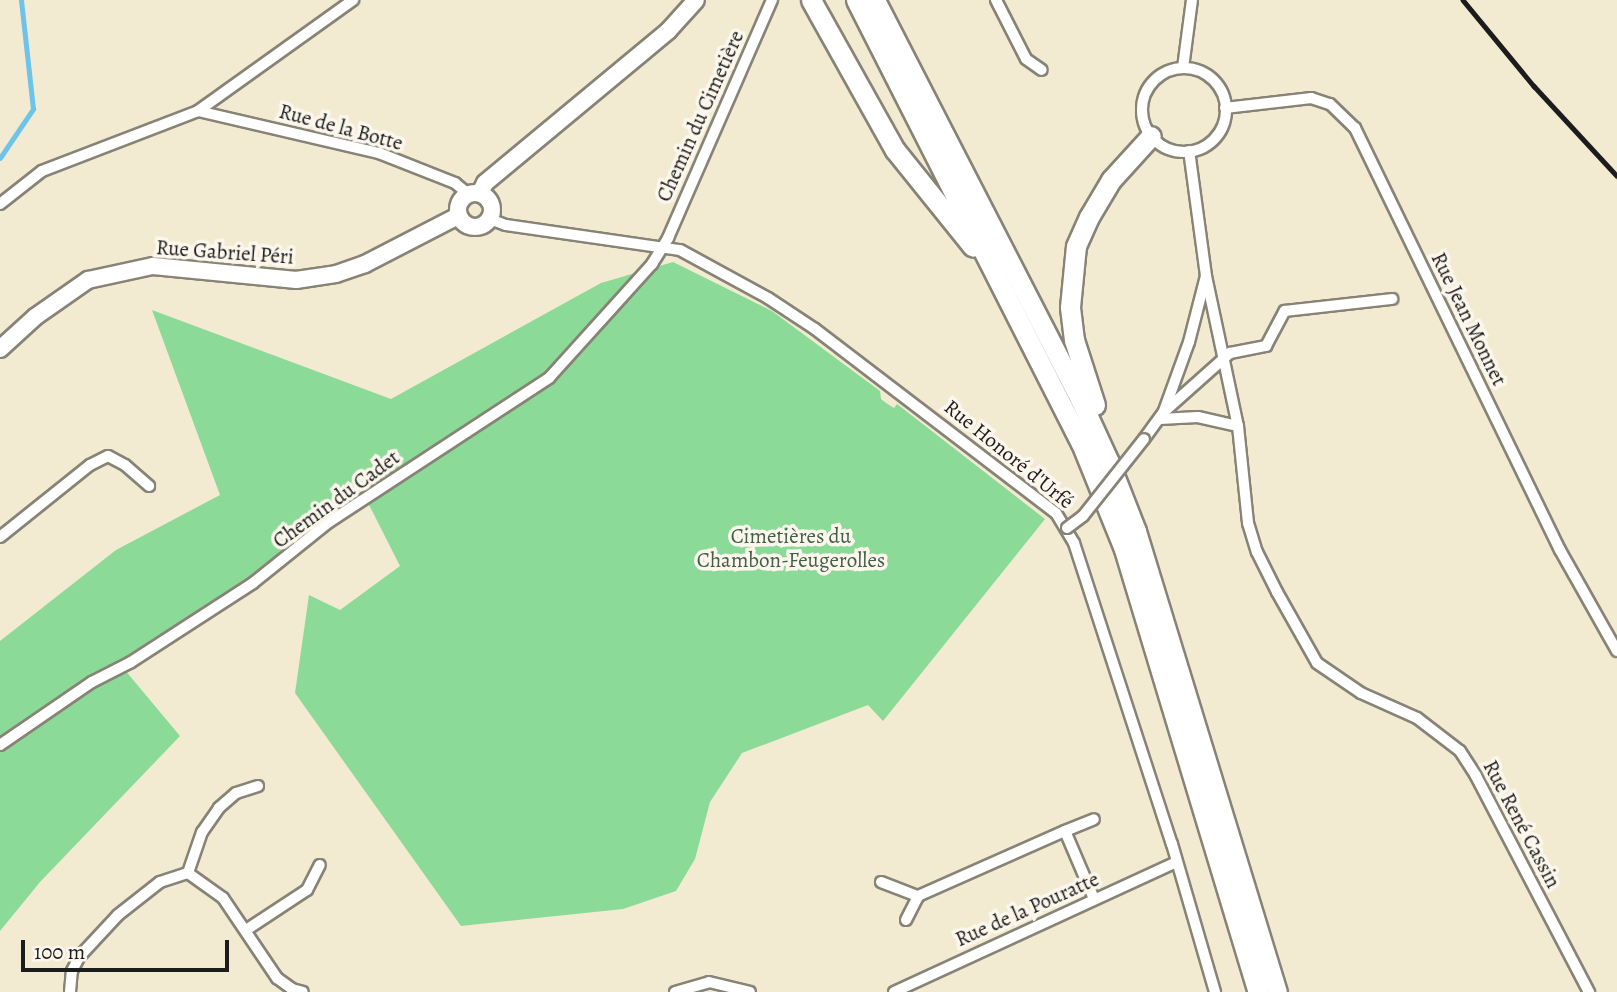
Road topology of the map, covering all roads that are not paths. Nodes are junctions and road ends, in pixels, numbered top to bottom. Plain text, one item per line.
1 (353, 0) edge
2 (696, 0) edge
3 (772, 0) edge
4 (811, 0) edge
5 (856, 0) edge
6 (875, 0) edge
7 (996, 0) edge
8 (1192, 0) edge
9 (1183, 68) junction
10 (1042, 70) dead end
11 (1225, 108) junction
12 (198, 111) junction
13 (1151, 136) junction
14 (1189, 152) junction
15 (474, 194) junction
16 (0, 204) edge
17 (458, 216) junction
18 (490, 219) junction
19 (661, 247) junction
20 (1206, 276) junction
21 (1000, 283) junction
22 (1392, 299) dead end
23 (0, 349) edge
24 (1222, 359) junction
25 (1162, 415) junction
26 (1238, 426) junction
27 (149, 486) dead end
28 (1067, 528) junction
29 (0, 537) edge
30 (1162, 615) junction
31 (1617, 651) edge
32 (0, 745) edge
33 (258, 786) dead end
34 (1094, 819) dead end
35 (1065, 831) junction
36 (1177, 862) junction
37 (320, 865) dead end
38 (188, 873) junction
39 (881, 882) dead end
40 (918, 897) junction
41 (1094, 899) junction
42 (906, 920) dead end
43 (246, 930) junction
44 (70, 992) edge
45 (303, 992) edge
46 (675, 992) edge
47 (750, 992) edge
48 (894, 992) edge
49 (1215, 992) edge
50 (1258, 992) edge
51 (1277, 992) edge
52 (1589, 992) edge

1 - 12 street
2 - 15 main road
3 - 19 street, Chemin du Cimetière
4 - 21 highway
5 - 21 highway
6 - 30 highway
7 - 10 street
8 - 9 street
9 - 11 street
9 - 13 street
11 - 14 street
11 - 31 street, Rue Jean Monnet
12 - 15 street, Rue de la Botte
12 - 16 street
13 - 14 street
13 - 30 highway
14 - 20 street, Rue René Cassin
15 - 17 main road
15 - 18 main road
17 - 18 main road
17 - 23 main road, Rue Gabriel Péri
18 - 19 street, Rue Honoré d'Urfé
19 - 28 street, Rue Honoré d'Urfé
19 - 32 street, Chemin du Cadet
20 - 24 street, Rue René Cassin
20 - 25 street
21 - 50 highway
22 - 24 street
24 - 25 street
24 - 26 street, Rue René Cassin
25 - 26 street
25 - 28 street, bridge
26 - 52 street, Rue René Cassin
27 - 29 street
28 - 36 street, Rue Honoré d'Urfé
30 - 51 highway
33 - 38 street
34 - 35 street
35 - 40 street
35 - 41 street
36 - 41 street, Rue de la Pouratte
36 - 49 street, Rue Honoré d'Urfé
37 - 43 street
38 - 43 street
38 - 44 street
39 - 40 street
40 - 42 street
41 - 48 street, Rue de la Pouratte
43 - 45 street
46 - 47 street

